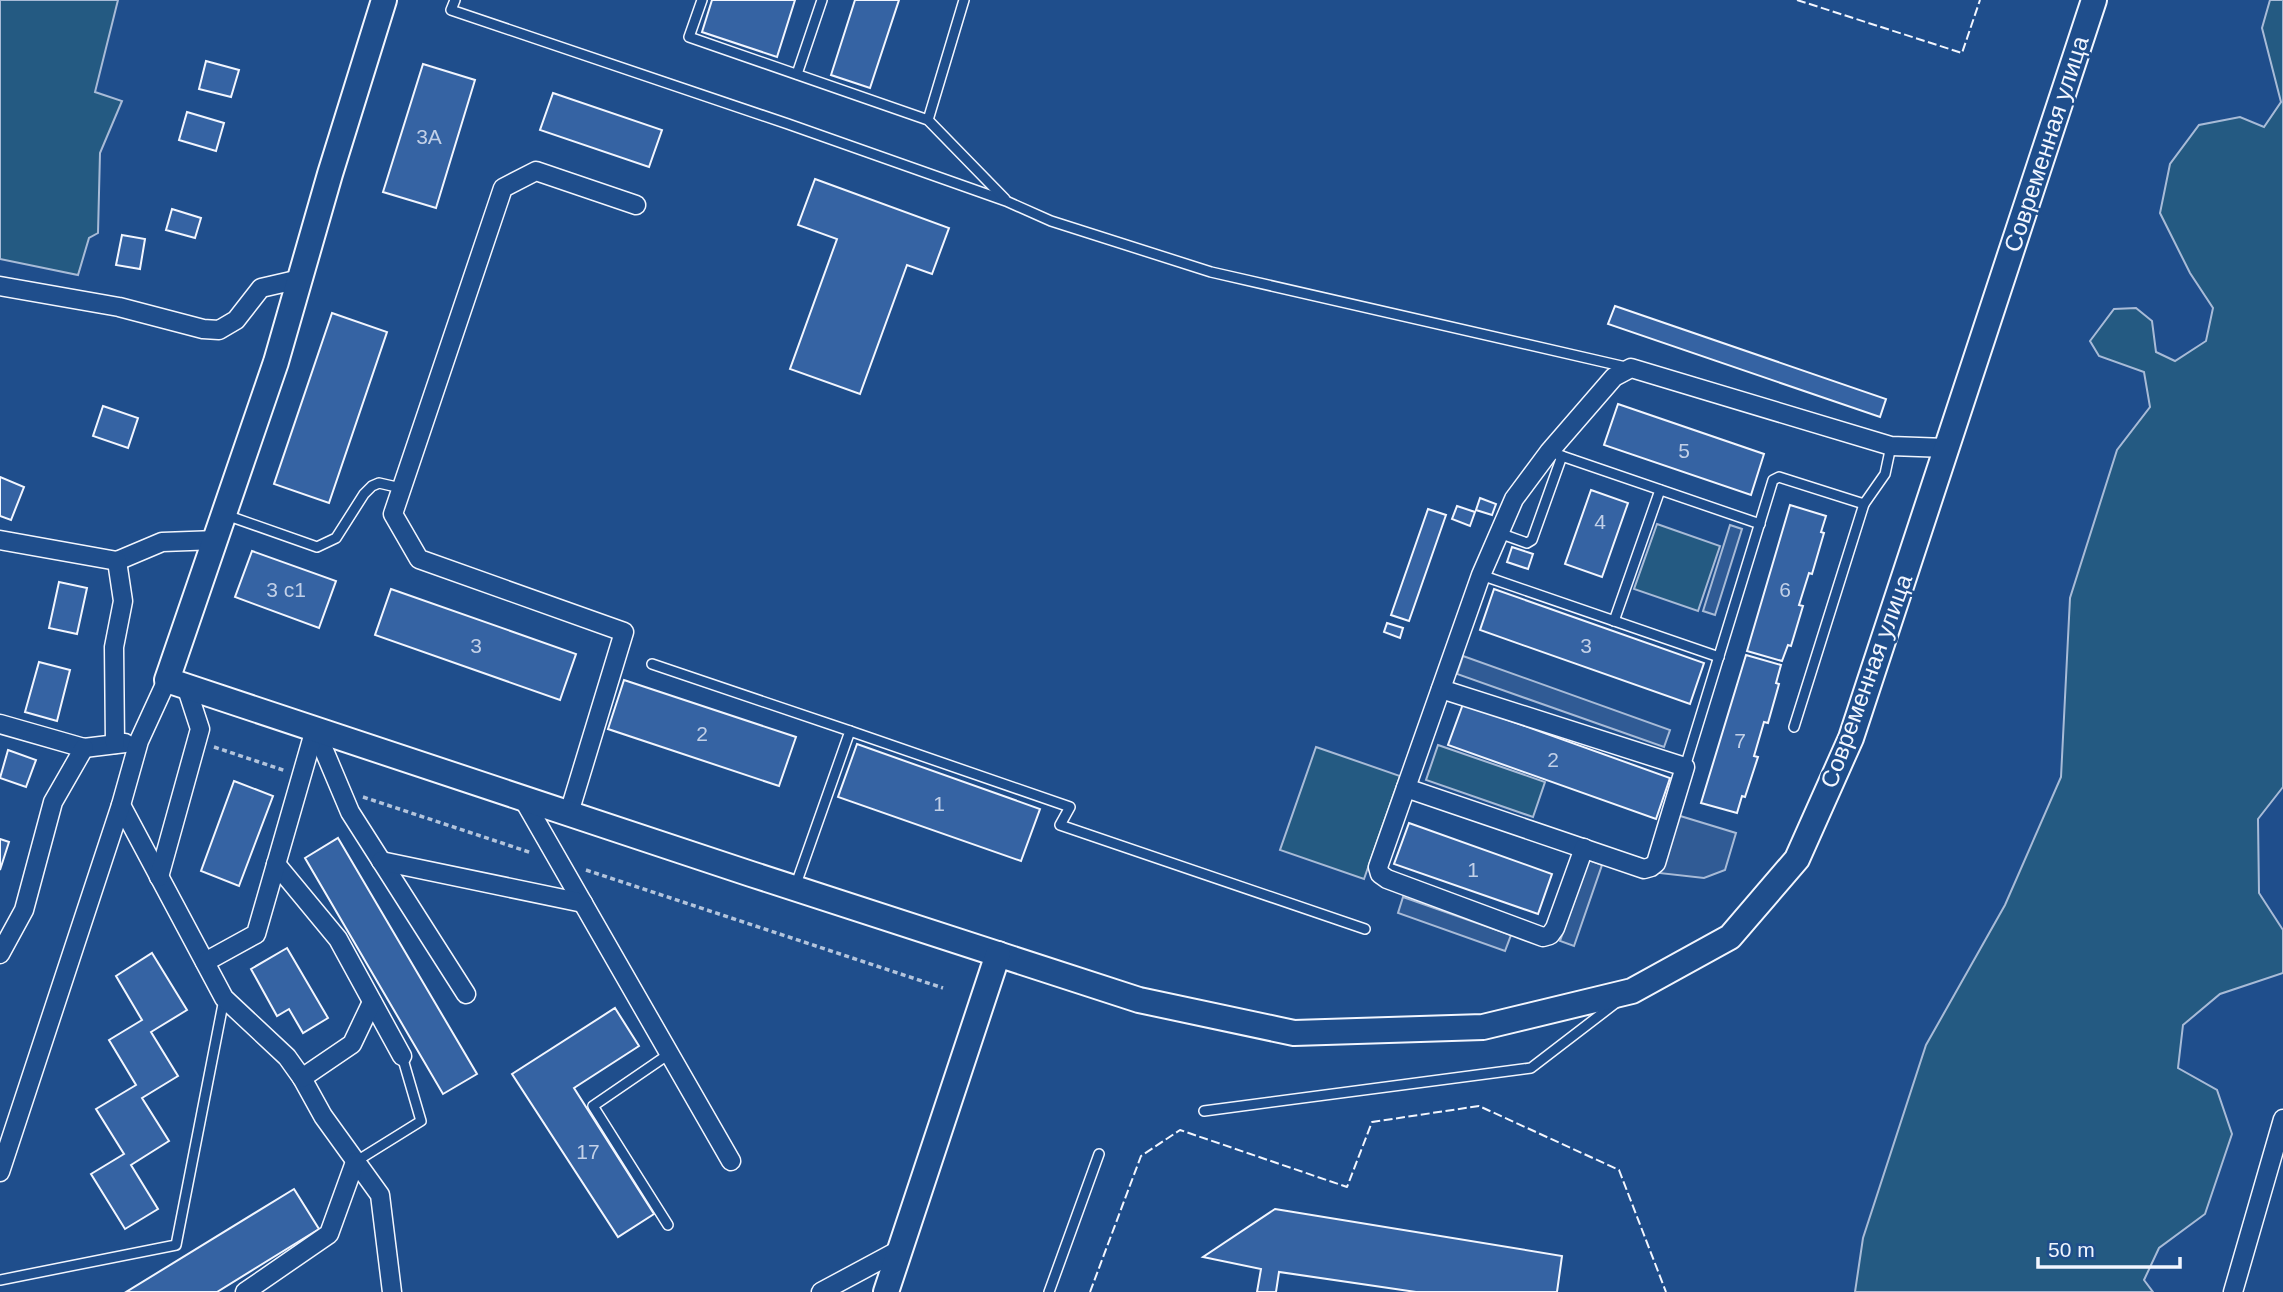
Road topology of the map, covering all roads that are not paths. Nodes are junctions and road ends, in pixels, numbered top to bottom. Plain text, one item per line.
1 (384, 0) edge
2 (455, 0) edge
3 (702, 0) edge
4 (822, 0) edge
5 (964, 0) edge
6 (2094, 0) edge
7 (797, 74) junction
8 (928, 120) junction
9 (1006, 201) junction
10 (636, 205) dead end
11 (300, 279) junction
12 (0, 286) edge
13 (1632, 368) junction
14 (1891, 446) junction
15 (1946, 448) junction
16 (1555, 454) junction
17 (401, 488) junction
18 (1660, 490) junction
19 (1864, 503) junction
20 (225, 515) junction
21 (1760, 524) junction
22 (1499, 533) junction
23 (0, 540) edge
24 (217, 540) junction
25 (117, 561) junction
26 (1481, 575) junction
27 (1614, 621) junction
28 (1719, 657) junction
29 (652, 664) dead end
30 (177, 683) junction
31 (1441, 689) junction
32 (0, 724) edge
33 (1794, 727) dead end
34 (315, 729) junction
35 (849, 732) junction
36 (139, 741) junction
37 (115, 744) junction
38 (84, 748) junction
39 (1685, 766) junction
40 (1406, 788) junction
41 (522, 797) junction
42 (121, 806) junction
43 (569, 813) junction
44 (1584, 848) junction
45 (381, 861) junction
46 (276, 864) junction
47 (159, 877) junction
48 (795, 889) junction
49 (583, 903) junction
50 (1365, 929) dead end
51 (0, 954) edge
52 (998, 954) junction
53 (205, 961) junction
54 (1632, 990) junction
55 (466, 994) dead end
56 (224, 998) junction
57 (372, 1002) junction
58 (669, 1054) junction
59 (402, 1056) joint
60 (302, 1078) junction
61 (1204, 1111) dead end
62 (2283, 1119) edge
63 (1099, 1154) dead end
64 (731, 1161) dead end
65 (355, 1162) junction
66 (0, 1172) edge
67 (668, 1225) dead end
68 (901, 1249) junction
69 (0, 1280) edge
70 (249, 1291) edge
71 (392, 1292) edge
72 (821, 1292) edge
73 (886, 1292) edge
74 (1049, 1292) edge
75 (2233, 1292) edge

1 - 11 street
2 - 9 lane
3 - 7 lane
4 - 7 lane
5 - 8 lane
6 - 15 street, Современная улица
7 - 8 lane
8 - 9 lane
9 - 13 lane
10 - 17 street
11 - 12 street
11 - 20 street
13 - 14 street
13 - 16 street
14 - 15 street
14 - 19 lane
15 - 54 street, Современная улица
16 - 18 lane
16 - 22 street
16 - 22 lane
17 - 20 lane
17 - 43 street
18 - 21 lane
18 - 27 lane
19 - 21 lane
19 - 33 lane
20 - 24 street
21 - 28 lane
22 - 26 street
23 - 25 street
24 - 25 street
24 - 30 street
25 - 37 street
26 - 27 lane
26 - 31 street
27 - 28 lane
28 - 39 lane
29 - 35 lane
30 - 34 street, Современная улица
30 - 36 street
30 - 47 street
31 - 39 street
31 - 40 street
32 - 38 street
34 - 41 street, Современная улица
34 - 45 street
34 - 46 street
35 - 48 lane
35 - 50 lane
36 - 37 street
36 - 42 street
37 - 38 street
38 - 51 street
39 - 44 street
40 - 44 street
40 - 44 street
41 - 43 street, Современная улица
41 - 49 street
42 - 47 street
42 - 66 street
43 - 48 street, Современная улица
45 - 49 street
45 - 55 street
46 - 53 street
46 - 57 street
47 - 53 street
48 - 52 street, Современная улица
49 - 58 street
52 - 54 street, Современная улица
52 - 68 street
53 - 56 street
54 - 61 lane
56 - 60 street
56 - 69 lane
57 - 59 street
57 - 60 street
58 - 64 street
58 - 67 lane
59 - 65 lane
60 - 65 street
62 - 75 street
63 - 74 lane
65 - 70 street
65 - 71 street
68 - 72 street
68 - 73 street

